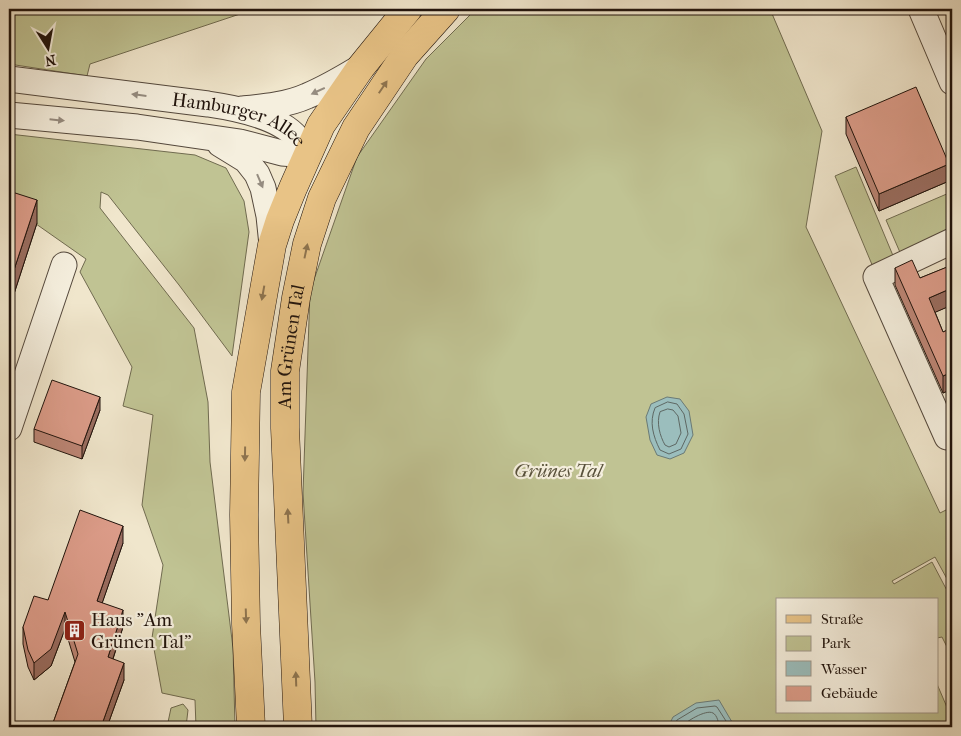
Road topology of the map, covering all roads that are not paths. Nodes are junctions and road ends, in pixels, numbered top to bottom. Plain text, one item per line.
1 (408, 9) edge
2 (446, 9) edge
3 (921, 9) edge
4 (361, 67) junction
5 (9, 79) edge
6 (952, 82) edge
7 (240, 109) junction
8 (9, 115) edge
9 (356, 128) junction
10 (212, 138) junction
11 (308, 154) junction
12 (322, 198) junction
13 (952, 241) edge
14 (272, 244) junction
15 (64, 265) dead end
16 (10, 421) edge
17 (952, 435) edge
18 (251, 727) edge
19 (298, 727) edge

1 - 4 main road, Am Grünen Tal
9 -> 2 main road, Am Grünen Tal
3 - 6 street
4 -> 7 street
4 - 11 main road, Am Grünen Tal
7 -> 5 street, Hamburger Allee
7 - 11 street, Hamburger Allee
8 -> 10 street, Hamburger Allee
9 - 11 main road
9 - 12 main road, Am Grünen Tal
10 - 11 street, Hamburger Allee
10 -> 14 street
11 - 12 main road
11 - 14 main road, Am Grünen Tal
19 -> 12 main road, Am Grünen Tal
13 - 17 street
14 -> 18 main road, Am Grünen Tal
15 - 16 street

